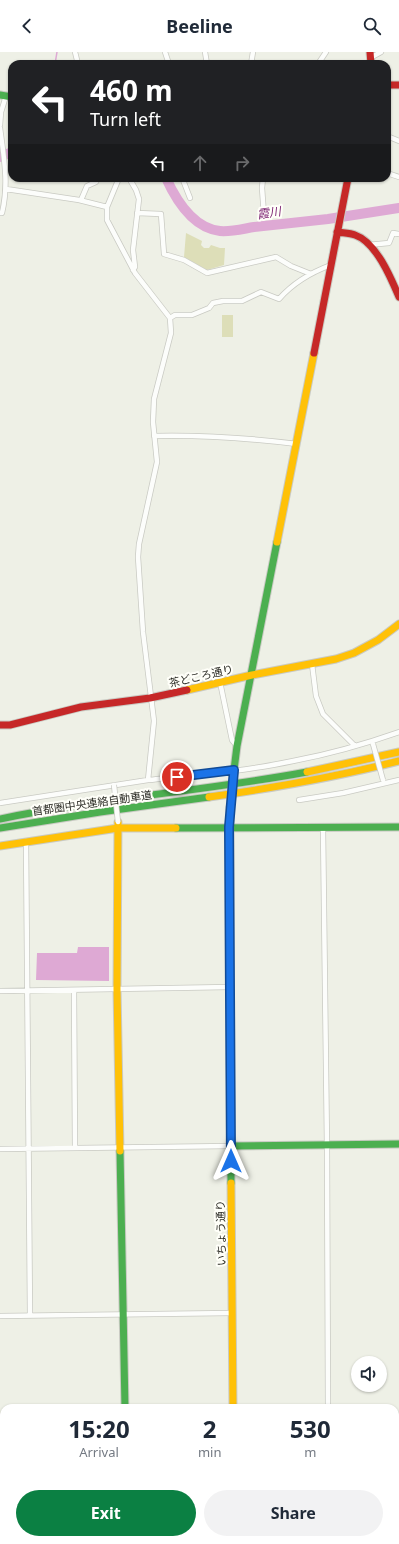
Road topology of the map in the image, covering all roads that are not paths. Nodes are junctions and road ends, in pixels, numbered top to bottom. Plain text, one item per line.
1 (381, 52) edge
2 (370, 58) edge
3 (6, 96) edge
4 (0, 127) edge
5 (2, 149) edge
6 (96, 182) edge
7 (117, 182) edge
8 (131, 182) edge
9 (184, 182) edge
10 (263, 182) edge
11 (347, 182) edge
12 (6, 189) junction
13 (190, 198) dead end
14 (81, 200) junction
15 (107, 207) junction
16 (0, 213) edge
17 (136, 213) junction
18 (264, 215) dead end
19 (338, 230) junction
20 (399, 234) edge
21 (368, 245) junction
22 (331, 264) junction
23 (133, 270) junction
24 (311, 274) junction
25 (399, 298) edge
26 (170, 318) junction
27 (154, 436) junction
28 (296, 444) junction
29 (399, 624) edge
30 (312, 664) junction
31 (252, 675) junction
32 (220, 682) junction
33 (150, 698) junction
34 (0, 726) edge
35 (399, 732) edge
36 (373, 743) junction
37 (237, 746) junction
38 (355, 746) junction
39 (399, 751) edge
40 (399, 761) edge
41 (399, 766) edge
42 (234, 770) junction
43 (318, 779) junction
44 (148, 780) junction
45 (399, 780) edge
46 (383, 782) junction
47 (114, 785) junction
48 (299, 800) dead end
49 (0, 803) edge
50 (0, 819) edge
51 (118, 825) junction
52 (229, 827) junction
53 (399, 827) edge
54 (0, 828) edge
55 (323, 828) junction
56 (26, 841) junction
57 (0, 846) edge
58 (230, 987) junction
59 (117, 989) junction
60 (27, 990) junction
61 (74, 990) junction
62 (0, 991) edge
63 (399, 1144) edge
64 (231, 1146) junction
65 (327, 1146) junction
66 (75, 1148) junction
67 (119, 1148) junction
68 (0, 1149) edge
69 (29, 1149) junction
70 (232, 1313) junction
71 (124, 1314) junction
72 (0, 1316) edge
73 (30, 1316) junction
74 (125, 1404) edge
75 (233, 1404) edge
76 (328, 1404) edge

1 - 2 street
3 - 4 street
4 - 5 street
5 - 12 street
6 - 14 street
7 - 15 street
8 - 17 street
9 - 13 street
10 - 18 street
11 - 19 main road, いちょう通り
12 - 14 street
12 - 16 street
14 - 15 street
15 - 23 street
17 - 23 street
17 - 24 street
19 - 21 main road
19 - 22 main road, いちょう通り
20 - 21 street
21 - 25 main road
22 - 24 street
22 - 28 main road, いちょう通り
23 - 26 street
24 - 26 street
26 - 27 street
27 - 28 street
27 - 33 street
28 - 31 main road, いちょう通り
29 - 30 main road, 茶どころ通り
30 - 31 main road, 茶どころ通り
30 - 38 street
31 - 32 main road, 茶どころ通り
31 - 37 main road, いちょう通り
32 - 33 main road, 茶どころ通り
32 - 37 street
33 - 34 main road, 茶どころ通り
33 - 44 street
35 - 36 street
36 - 38 street
36 - 46 street, bridge
37 - 42 main road, いちょう通り
38 - 42 street
39 - 50 main road, 首都圏中央連絡自動車道
40 - 43 main road, 首都圏中央連絡自動車道
41 - 43 main road
42 - 44 street
42 - 52 main road, いちょう通り, bridge
43 - 54 main road, 首都圏中央連絡自動車道
44 - 47 street
45 - 46 street
46 - 48 street
47 - 49 street
47 - 51 street, bridge
51 - 52 main road
51 - 56 main road
51 - 59 main road
52 - 55 main road
52 - 58 main road, いちょう通り
53 - 55 main road
55 - 65 street
56 - 57 main road
56 - 60 street
58 - 59 street
58 - 64 main road, いちょう通り
59 - 61 street
59 - 67 main road
60 - 61 street
60 - 62 street
60 - 69 street
61 - 66 street
63 - 65 main road
64 - 65 main road
64 - 67 street
64 - 70 main road, いちょう通り
65 - 76 street
66 - 67 street
66 - 69 street
67 - 71 main road
68 - 69 street
69 - 73 street
70 - 71 street
70 - 75 main road, いちょう通り
71 - 73 street
71 - 74 main road
72 - 73 street

